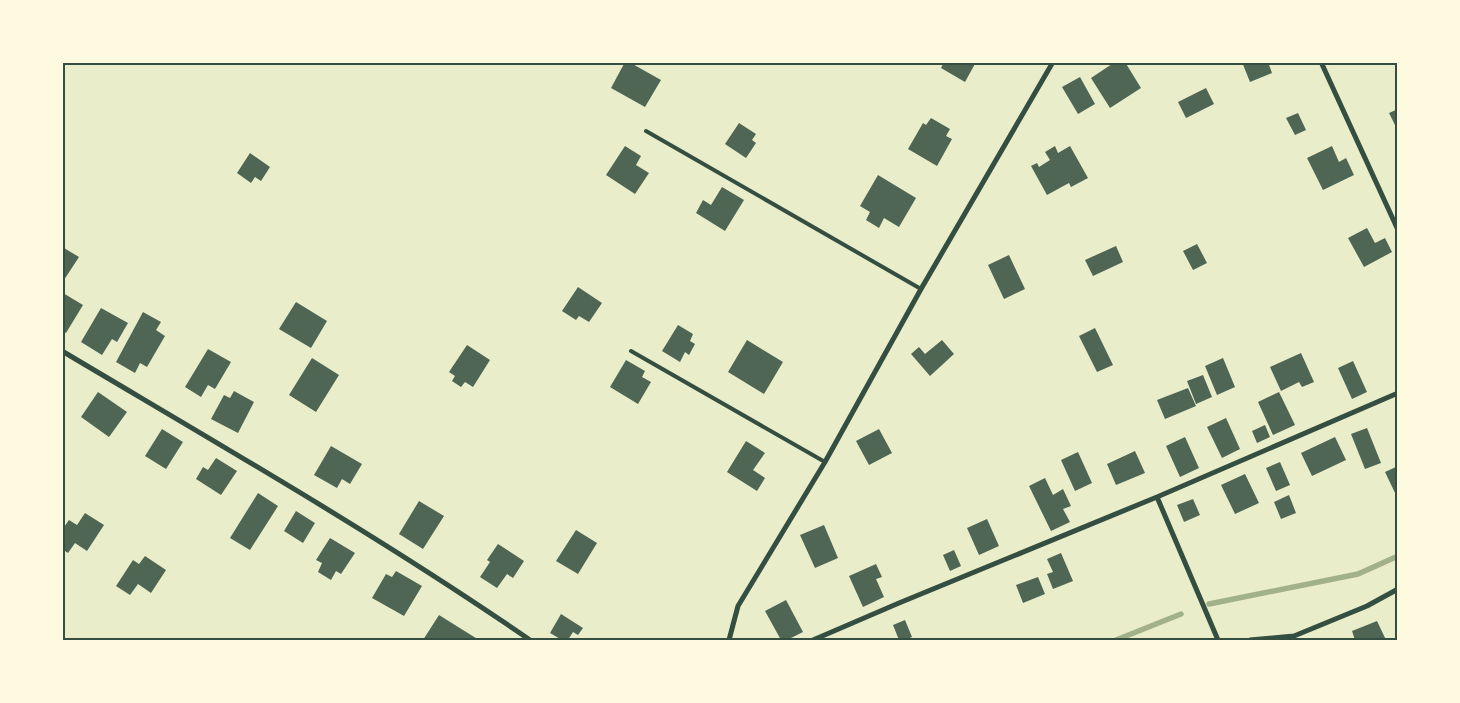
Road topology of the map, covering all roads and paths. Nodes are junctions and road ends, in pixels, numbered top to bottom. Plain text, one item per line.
1 (1053, 62) edge
2 (1322, 62) edge
3 (646, 131) dead end
4 (1398, 230) edge
5 (921, 289) junction
6 (62, 351) edge
7 (632, 351) dead end
8 (1398, 393) edge
9 (825, 462) junction
10 (1157, 496) junction
11 (1398, 588) edge
12 (530, 640) edge
13 (729, 640) edge
14 (813, 640) edge
15 (1218, 640) edge
16 (1250, 640) edge

1 - 5 street
2 - 4 street
3 - 5 lane
5 - 9 street
6 - 12 street
7 - 9 lane
8 - 10 street
9 - 13 street
10 - 14 street
10 - 15 street
11 - 16 street

